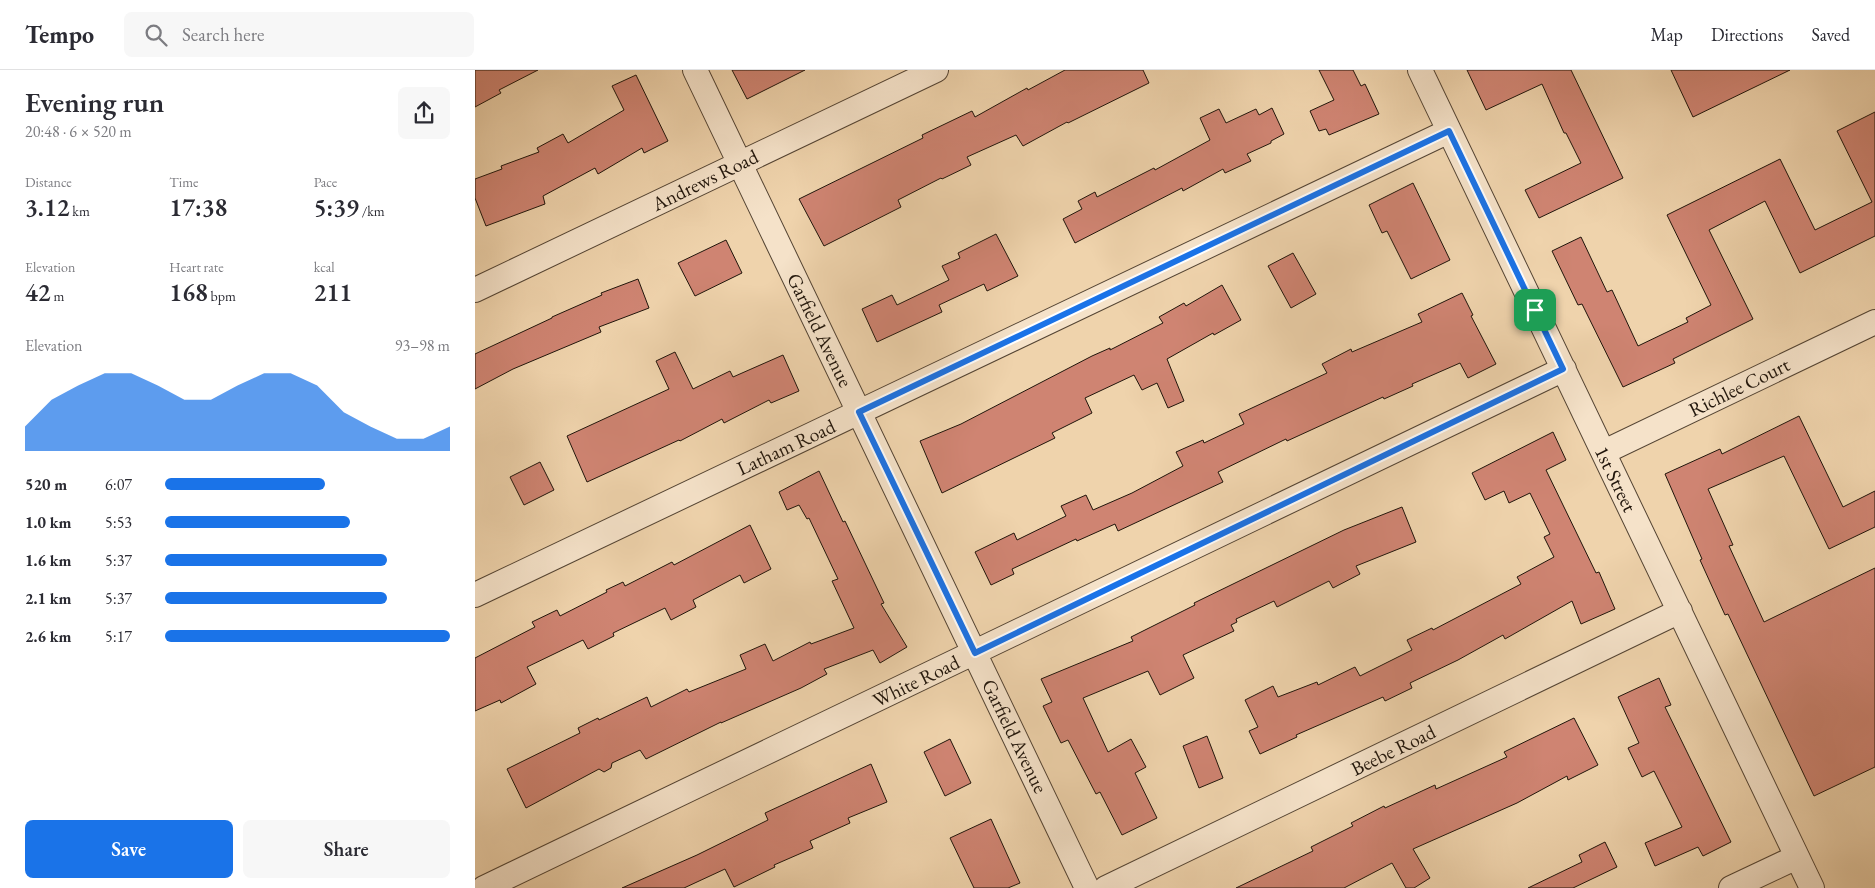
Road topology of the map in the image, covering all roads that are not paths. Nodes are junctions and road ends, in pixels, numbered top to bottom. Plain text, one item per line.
1 (695, 70) edge
2 (936, 70) edge
3 (1420, 70) edge
4 (1449, 131) junction
5 (740, 164) junction
6 (475, 290) edge
7 (1875, 322) edge
8 (1563, 369) junction
9 (859, 412) junction
10 (1604, 452) junction
11 (475, 595) edge
12 (1680, 611) junction
13 (975, 653) junction
14 (1797, 857) junction
15 (484, 888) edge
16 (1087, 888) edge
17 (1105, 888) edge
18 (1731, 888) edge
19 (1812, 888) edge

1 - 5 street, Garfield Avenue
2 - 5 street, Andrews Road
3 - 4 street, 1st Street
4 - 8 street, 1st Street
4 - 9 street, Latham Road
5 - 6 street, Andrews Road
5 - 9 street, Garfield Avenue
7 - 10 street, Richlee Court
8 - 10 street, 1st Street
8 - 13 street, White Road
9 - 11 street, Latham Road
9 - 13 street, Garfield Avenue
10 - 12 street, 1st Street
12 - 14 street, 1st Street
12 - 17 street, Beebe Road
13 - 15 street, White Road
13 - 16 street, Garfield Avenue
14 - 18 street
14 - 19 street, 1st Street

